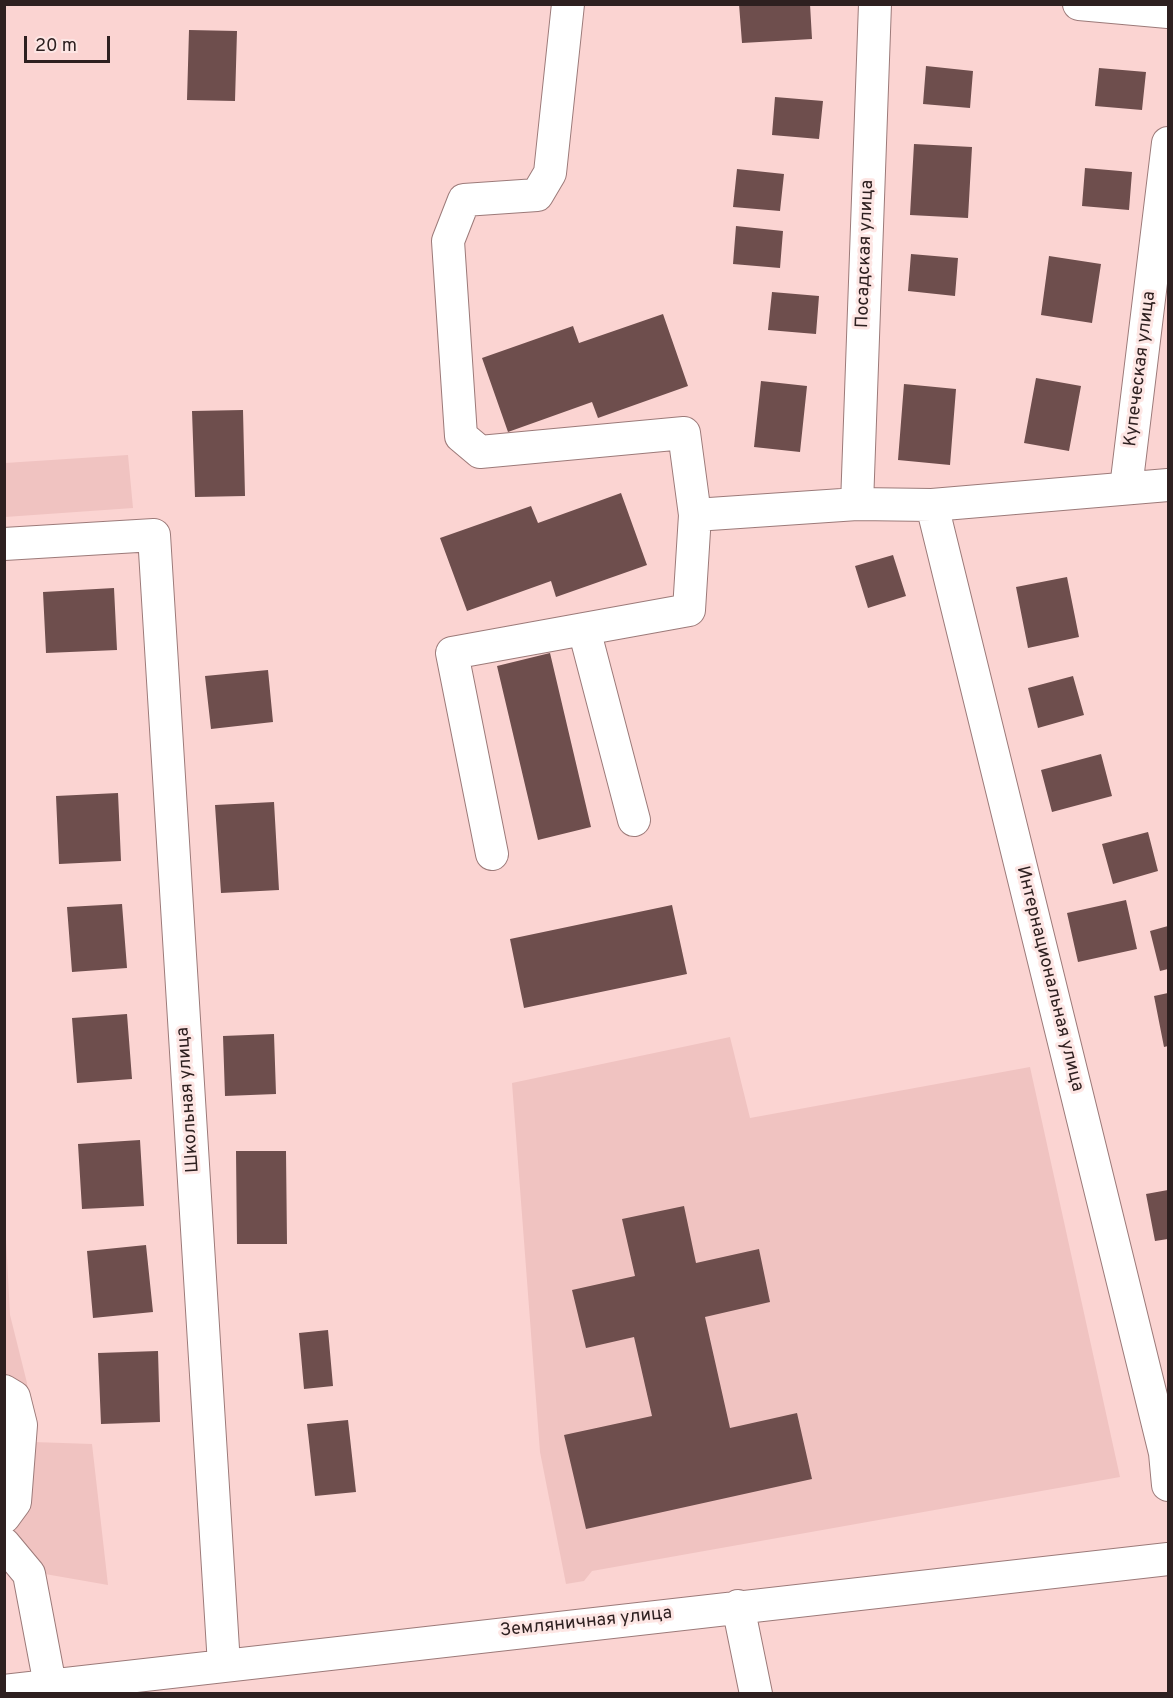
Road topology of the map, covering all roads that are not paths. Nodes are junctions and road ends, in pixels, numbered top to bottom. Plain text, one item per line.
1 (568, 4) edge
2 (876, 4) edge
3 (1079, 4) edge
4 (1168, 12) edge
5 (1168, 143) edge
6 (1168, 485) edge
7 (1126, 488) junction
8 (857, 504) junction
9 (932, 505) junction
10 (695, 515) junction
11 (4, 544) edge
12 (584, 629) junction
13 (634, 820) dead end
14 (492, 854) dead end
15 (4, 1391) edge
16 (1167, 1453) edge
17 (1168, 1485) edge
18 (4, 1517) edge
19 (4, 1544) edge
20 (1168, 1560) edge
21 (738, 1606) junction
22 (224, 1665) junction
23 (50, 1685) junction
24 (130, 1685) edge
25 (4, 1691) edge
26 (756, 1694) edge

1 - 10 street
2 - 8 street, Посадская улица
3 - 4 street
5 - 7 street, Купеческая улица
6 - 7 street
7 - 9 street
8 - 9 street
8 - 10 street
9 - 16 street, Интернациональная улица
10 - 12 street
11 - 22 street, Школьная улица
12 - 13 street
12 - 14 street
15 - 18 street
16 - 17 street
19 - 23 street
20 - 21 street, Земляничная улица
21 - 22 street, Земляничная улица
21 - 26 street
22 - 24 street, Земляничная улица
23 - 24 street, Земляничная улица
23 - 25 street, Земляничная улица

